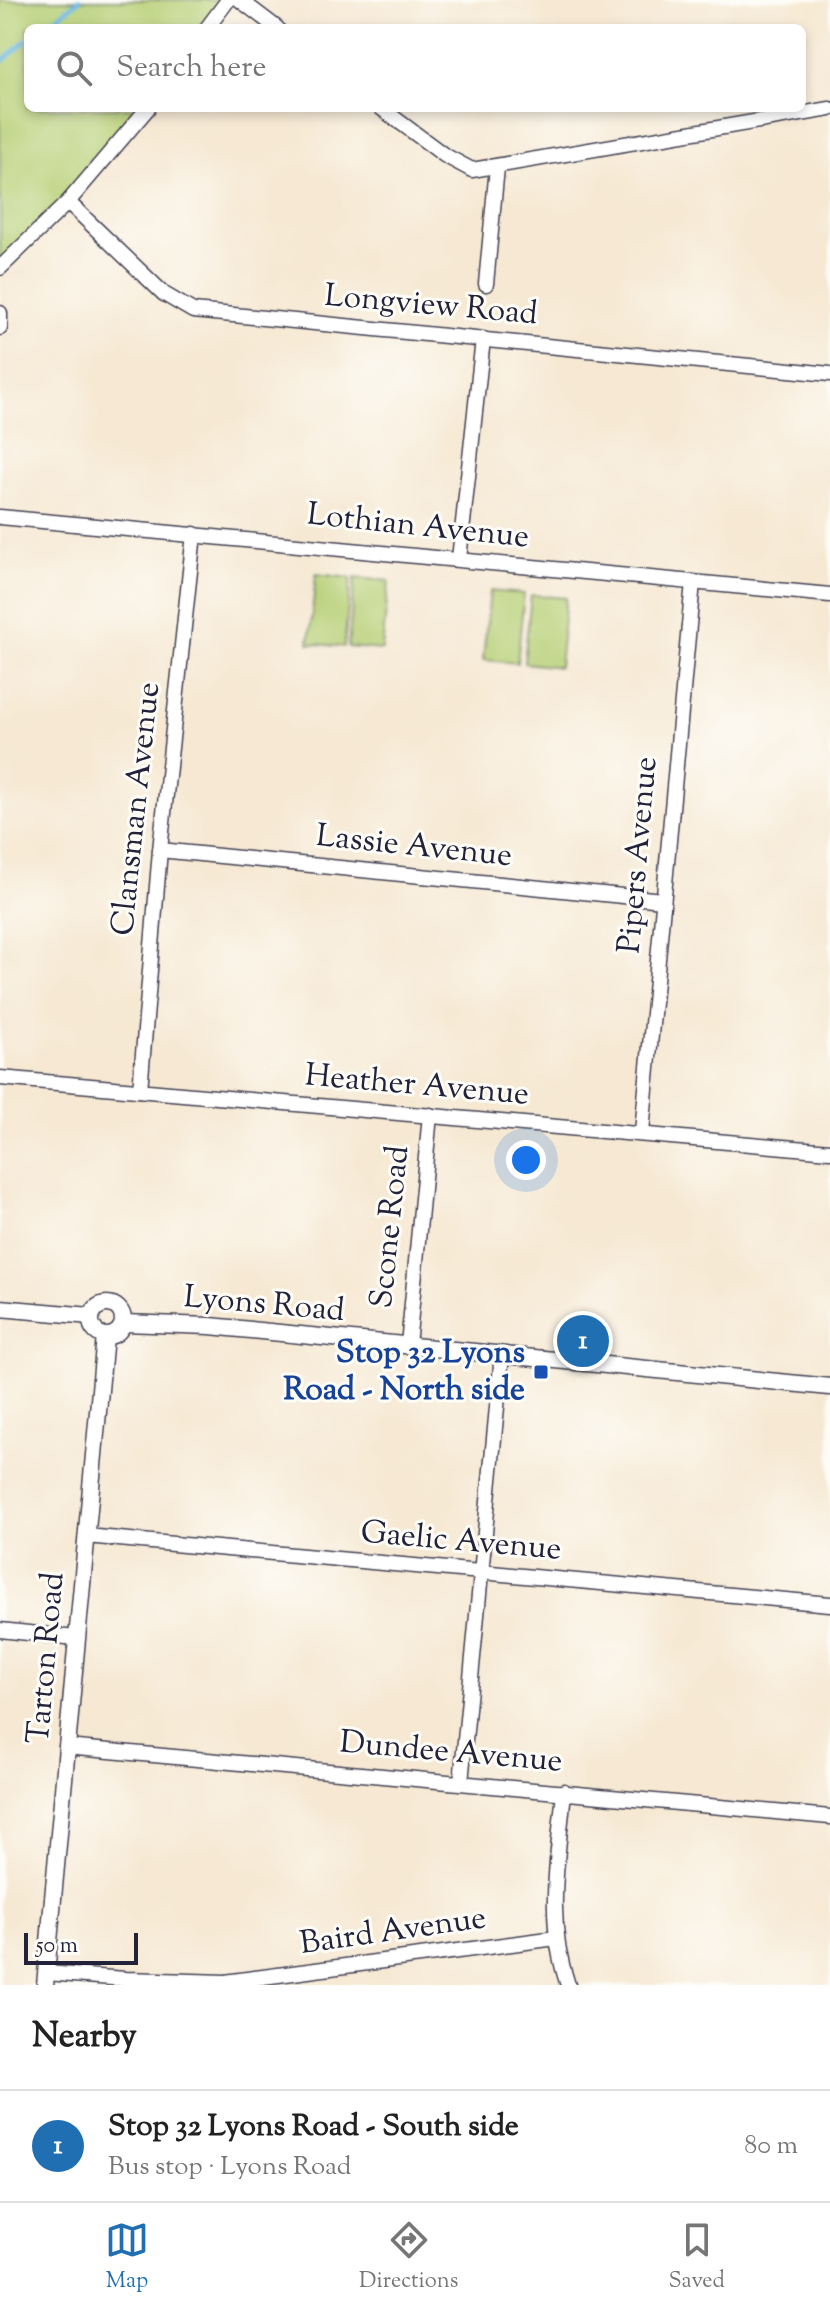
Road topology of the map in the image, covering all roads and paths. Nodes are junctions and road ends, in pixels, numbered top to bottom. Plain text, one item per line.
1 (228, 0) edge
2 (240, 0) edge
3 (210, 24) edge
4 (272, 24) edge
5 (830, 109) edge
6 (145, 112) edge
7 (386, 112) edge
8 (497, 167) junction
9 (68, 202) junction
10 (0, 268) edge
11 (486, 284) dead end
12 (0, 313) edge
13 (0, 328) edge
14 (483, 339) junction
15 (830, 374) edge
16 (0, 517) edge
17 (194, 534) junction
18 (459, 559) junction
19 (693, 582) junction
20 (830, 595) edge
21 (160, 850) junction
22 (663, 900) junction
23 (0, 1078) edge
24 (140, 1090) junction
25 (430, 1115) junction
26 (642, 1132) junction
27 (830, 1151) edge
28 (0, 1308) edge
29 (91, 1316) junction
30 (124, 1323) junction
31 (105, 1336) junction
32 (408, 1345) junction
33 (502, 1355) junction
34 (830, 1387) edge
35 (86, 1536) junction
36 (482, 1572) junction
37 (830, 1604) edge
38 (0, 1630) edge
39 (76, 1638) junction
40 (66, 1747) junction
41 (461, 1782) junction
42 (564, 1791) junction
43 (830, 1817) edge
44 (556, 1938) junction
45 (46, 1979) edge
46 (568, 1985) edge

1 - 3 street
2 - 4 street
5 - 8 street
6 - 9 street
7 - 8 street
8 - 11 street
9 - 10 street
9 - 14 street, Longview Road
12 - 13 street
14 - 15 street, Longview Road
14 - 18 street
16 - 17 street, Lothian Avenue
17 - 18 street, Lothian Avenue
17 - 21 street, Clansman Avenue
18 - 19 street, Lothian Avenue
19 - 20 street, Lothian Avenue
19 - 22 street, Pipers Avenue
21 - 22 street, Lassie Avenue
21 - 24 street, Clansman Avenue
22 - 26 street, Pipers Avenue
23 - 24 street, Heather Avenue
24 - 25 street, Heather Avenue
25 - 26 street, Heather Avenue
25 - 32 street, Scone Road
26 - 27 street, Heather Avenue
28 - 29 street
29 - 30 street
29 - 31 street
30 - 31 street
30 - 32 street, Lyons Road
31 - 35 street, Tarton Road
32 - 33 street, Lyons Road
33 - 34 street, Lyons Road
33 - 36 street
35 - 36 street, Gaelic Avenue
35 - 39 street, Tarton Road
36 - 37 street, Gaelic Avenue
36 - 41 street
38 - 39 street
39 - 40 street, Tarton Road
40 - 41 street, Dundee Avenue
40 - 45 street, Tarton Road
41 - 42 street, Dundee Avenue
42 - 43 street, Dundee Avenue
42 - 44 street
44 - 45 street, Baird Avenue
44 - 46 street

